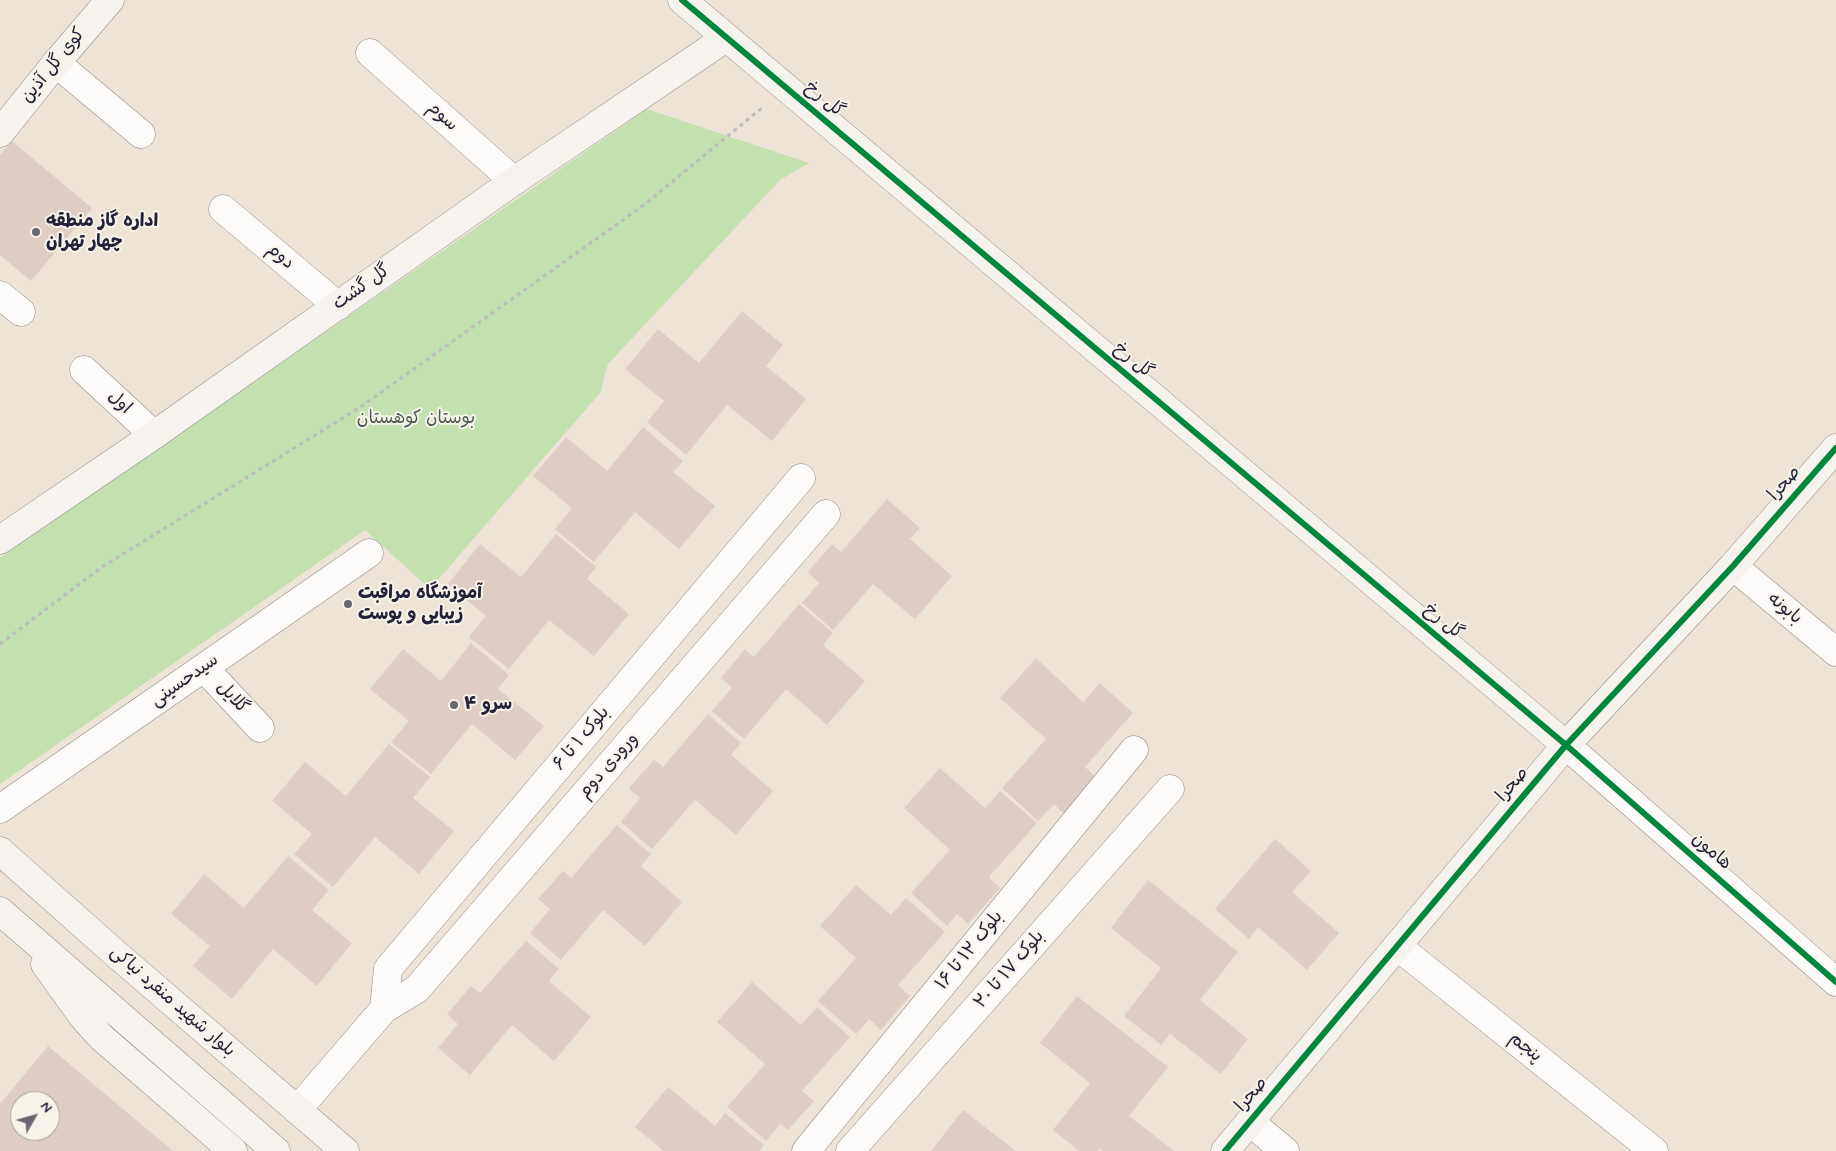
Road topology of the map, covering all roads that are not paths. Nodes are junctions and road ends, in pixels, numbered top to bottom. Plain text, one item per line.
1 (110, 0) edge
2 (682, 0) edge
3 (726, 38) junction
4 (370, 53) dead end
5 (56, 63) junction
6 (0, 133) edge
7 (141, 134) dead end
8 (514, 181) junction
9 (222, 209) dead end
10 (0, 295) edge
11 (338, 306) junction
12 (21, 312) dead end
13 (84, 370) dead end
14 (154, 435) junction
15 (1836, 448) edge
16 (801, 478) dead end
17 (826, 514) dead end
18 (0, 540) edge
19 (369, 553) dead end
20 (1733, 566) junction
21 (1836, 652) edge
22 (204, 668) junction
23 (260, 728) dead end
24 (1566, 745) junction
25 (1134, 750) dead end
26 (1170, 790) dead end
27 (0, 810) edge
28 (0, 851) edge
29 (10, 920) edge
30 (1397, 946) junction
31 (1836, 982) edge
32 (384, 1009) junction
33 (297, 1110) junction
34 (1250, 1122) junction
35 (233, 1151) edge
36 (276, 1151) edge
37 (345, 1151) edge
38 (806, 1151) edge
39 (850, 1151) edge
40 (1225, 1151) edge
41 (1286, 1151) edge
42 (1654, 1151) edge

1 - 5 street, کوی گل آذین
2 - 3 street, گل رخ
3 - 8 street, گل گشت
3 - 24 street, گل رخ
4 - 8 street, سوم
5 - 6 street, کوی گل آذین
5 - 7 street
8 - 11 street, گل گشت
9 - 11 street, دوم
10 - 12 street
11 - 14 street, گل گشت
13 - 14 street, اول
14 - 18 street, گل گشت
15 - 20 street, صحرا
16 - 32 street, بلوک ۱ تا ۶
17 - 32 street, ورودی دوم
19 - 22 street, سیدحسینی
20 - 21 street, بابونه
20 - 24 street, صحرا
22 - 23 street, گلایل
22 - 27 street, سیدحسینی
24 - 30 street, صحرا
24 - 31 street, هامون
25 - 38 street, بلوک ۱۲ تا ۱۶
26 - 39 street, بلوک ۱۷ تا ۲۰
28 - 33 street, بلوار شهید منفرد نیاکی
29 - 35 street
29 - 36 street
30 - 34 street, صحرا
30 - 42 street, پنجم
32 - 33 street, ورودی دوم
33 - 37 street, بلوار شهید منفرد نیاکی
34 - 40 street, صحرا
34 - 41 street

